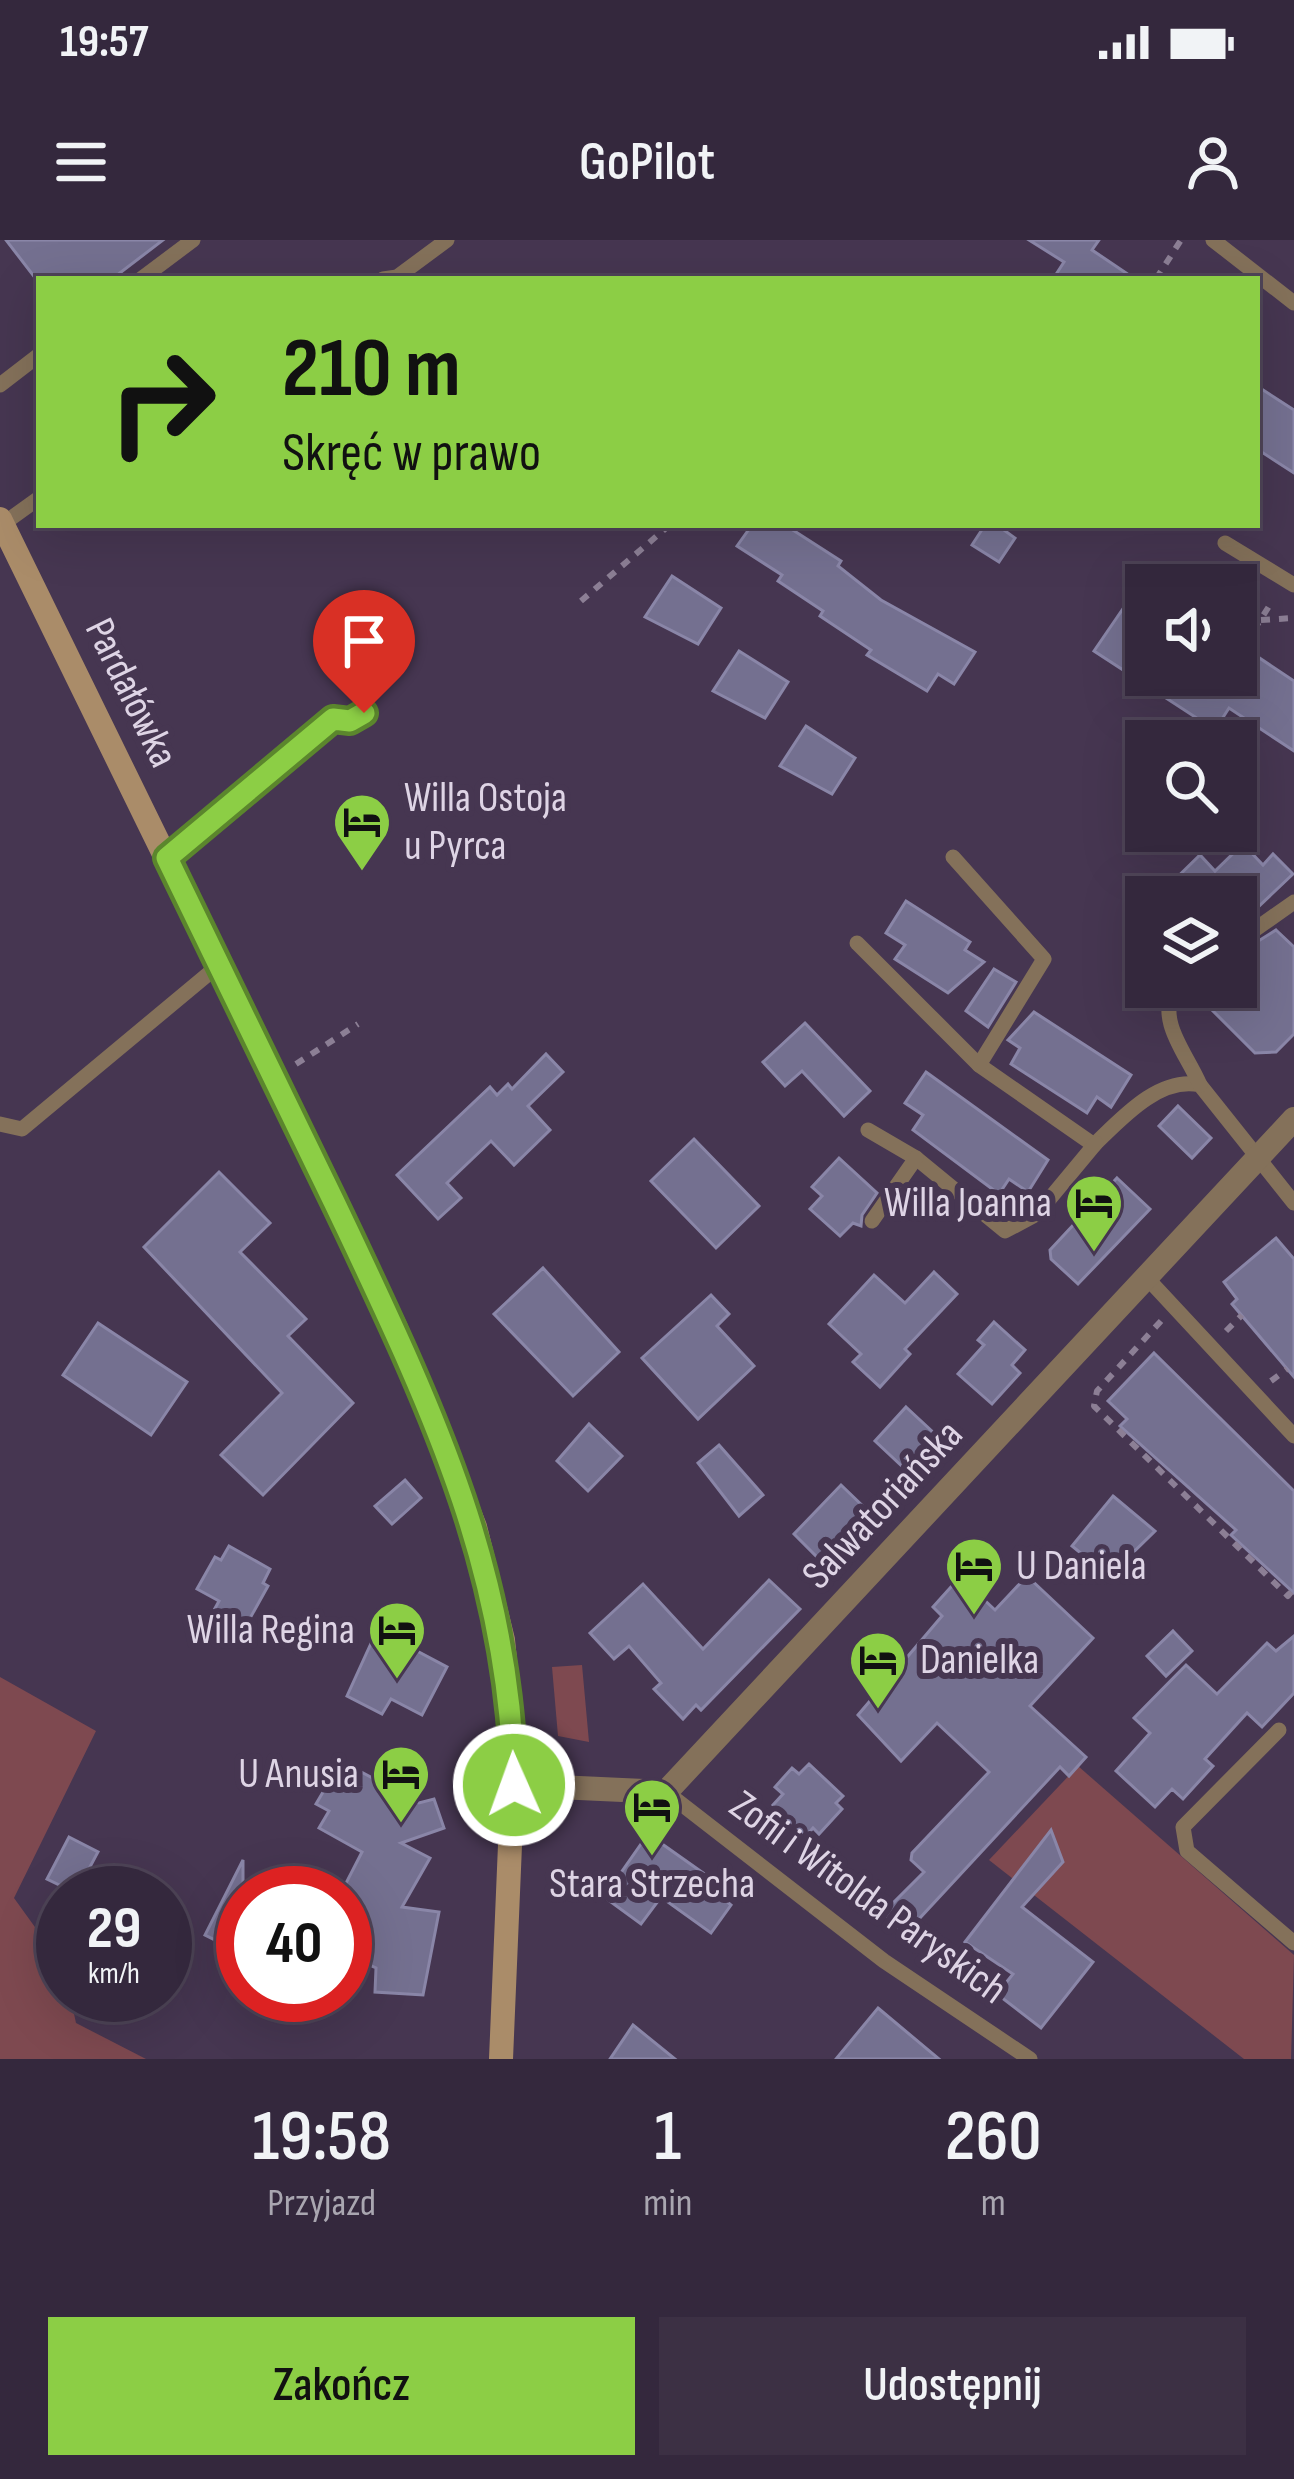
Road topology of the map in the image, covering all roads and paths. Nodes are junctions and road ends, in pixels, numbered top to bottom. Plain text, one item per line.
1 (193, 240) edge
2 (447, 240) edge
3 (1181, 240) edge
4 (1213, 240) edge
5 (145, 276) edge
6 (398, 276) edge
7 (1158, 276) edge
8 (1259, 276) edge
9 (1260, 277) edge
10 (1294, 304) edge
11 (36, 358) edge
12 (0, 385) edge
13 (36, 500) edge
14 (1, 521) edge
15 (664, 528) edge
16 (1225, 543) dead end
17 (1290, 582) edge
18 (581, 601) dead end
19 (1294, 618) edge
20 (1261, 620) junction
21 (1257, 626) edge
22 (364, 713) dead end
23 (953, 857) dead end
24 (167, 858) junction
25 (1294, 902) edge
26 (1257, 929) edge
27 (857, 943) dead end
28 (219, 965) junction
29 (1168, 1008) edge
30 (358, 1024) dead end
31 (979, 1065) junction
32 (292, 1066) dead end
33 (1200, 1085) junction
34 (1294, 1119) edge
35 (0, 1124) edge
36 (868, 1130) dead end
37 (1096, 1144) junction
38 (916, 1158) junction
39 (1258, 1158) junction
40 (1294, 1203) edge
41 (872, 1221) dead end
42 (1148, 1279) junction
43 (1185, 1318) junction
44 (1294, 1436) edge
45 (1292, 1592) edge
46 (1280, 1730) dead end
47 (514, 1785) junction
48 (666, 1792) junction
49 (1294, 1943) edge
50 (501, 2059) edge
51 (1030, 2059) edge

1 - 5 lane
2 - 6 lane
3 - 7 path
4 - 8 lane
9 - 10 lane
11 - 12 lane
13 - 14 lane
14 - 24 street, Pardałówka
15 - 18 path
16 - 17 lane
17 - 20 path
19 - 20 path
20 - 21 path
22 - 24 lane
23 - 31 lane
24 - 28 street, Pardałówka
25 - 26 lane
27 - 31 lane
28 - 35 lane
28 - 47 street, Pardałówka
29 - 33 lane
30 - 32 path
31 - 37 lane
33 - 37 lane
33 - 39 lane
34 - 39 street, Salwatoriańska
36 - 38 lane
37 - 38 lane
38 - 41 lane
39 - 40 lane
39 - 42 street, Salwatoriańska
42 - 43 lane
42 - 48 street, Salwatoriańska
43 - 44 lane
43 - 45 path
46 - 49 lane
47 - 48 street
47 - 50 street, Pardałówka
48 - 51 lane, Zofii i Witolda Paryskich

